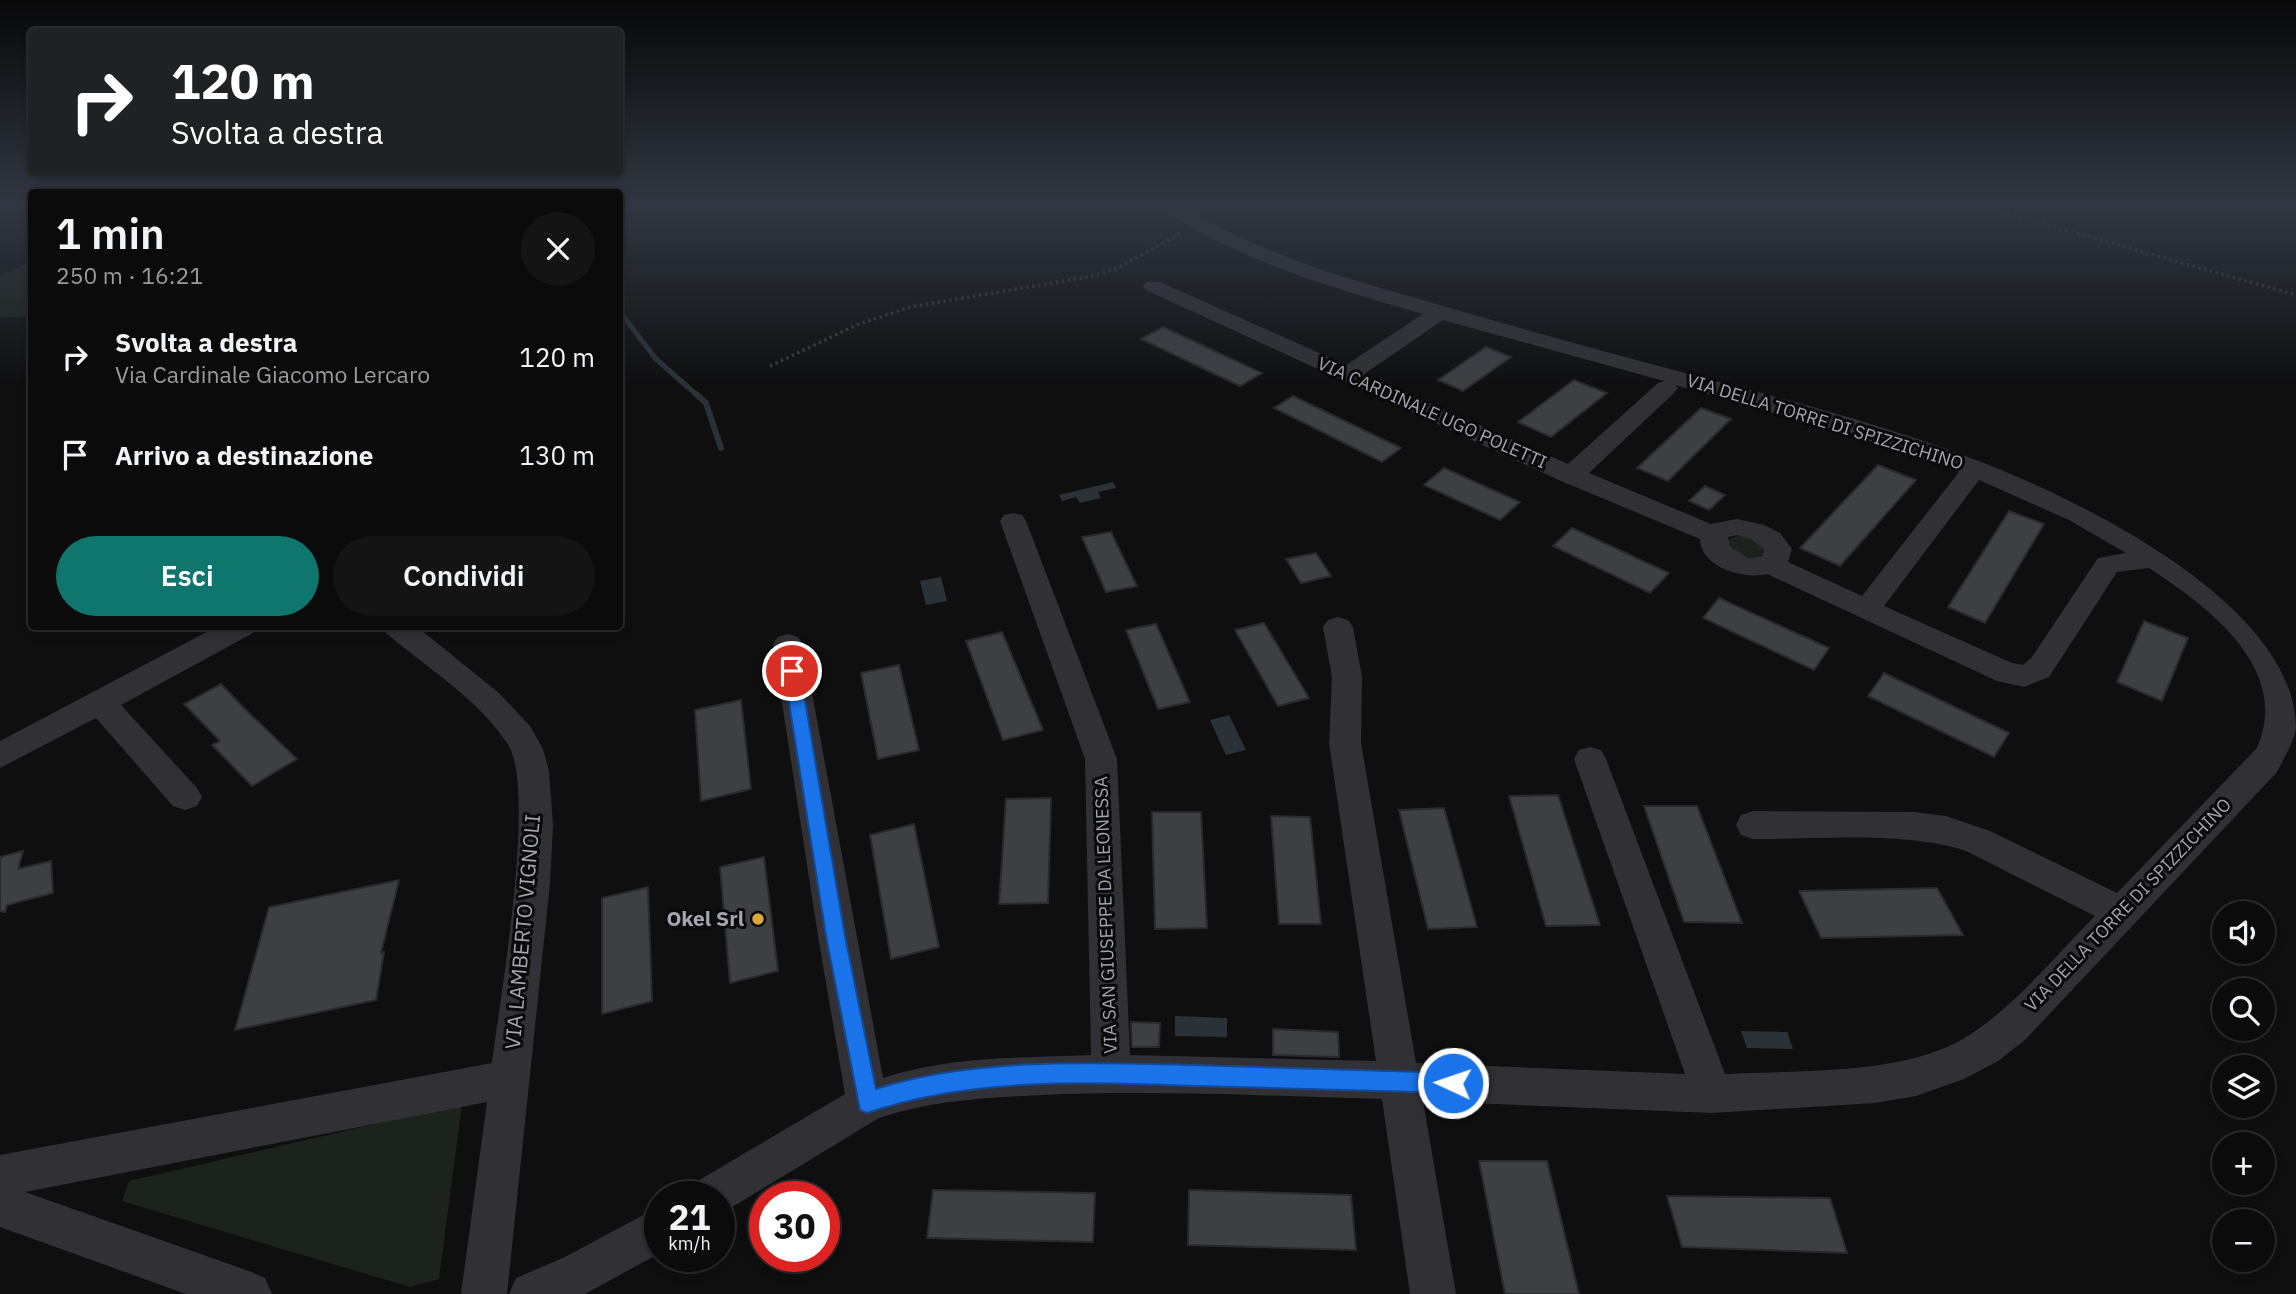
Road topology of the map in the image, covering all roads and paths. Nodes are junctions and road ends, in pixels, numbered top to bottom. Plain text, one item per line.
1 (1124, 264) edge
2 (1291, 264) edge
3 (2187, 264) edge
4 (1153, 286) dead end
5 (2296, 295) edge
6 (1440, 312) junction
7 (770, 366) dead end
8 (1347, 375) junction
9 (1666, 388) dead end
10 (1975, 468) junction
11 (1570, 476) junction
12 (1013, 521) dead end
13 (2155, 558) junction
14 (1866, 610) junction
15 (1338, 627) dead end
16 (235, 630) edge
17 (401, 630) edge
18 (788, 644) dead end
19 (100, 702) junction
20 (0, 755) edge
21 (1590, 759) dead end
22 (185, 797) dead end
23 (1753, 825) dead end
24 (2122, 912) junction
25 (1111, 1073) junction
26 (510, 1079) junction
27 (1401, 1081) junction
28 (1712, 1094) junction
29 (867, 1103) junction
30 (0, 1176) edge
31 (735, 1183) edge
32 (0, 1205) edge
33 (644, 1237) edge
34 (249, 1294) edge
35 (484, 1294) edge
36 (532, 1294) edge
37 (1433, 1294) edge

1 - 7 path
2 - 6 street, VIA DELLA TORRE DI SPIZZICHINO
3 - 5 path
4 - 8 street, VIA CARDINALE UGO POLETTI
6 - 8 street
6 - 10 street, VIA DELLA TORRE DI SPIZZICHINO
8 - 11 street, VIA CARDINALE UGO POLETTI
9 - 11 street
10 - 13 street, VIA DELLA TORRE DI SPIZZICHINO
10 - 14 street
11 - 14 street, VIA CARDINALE UGO POLETTI
12 - 25 street, VIA SAN GIUSEPPE DA LEONESSA
13 - 14 street, VIA CARDINALE UGO POLETTI
13 - 24 street, VIA DELLA TORRE DI SPIZZICHINO
15 - 27 street
16 - 19 street
17 - 26 street, VIA LAMBERTO VIGNOLI
18 - 29 street
19 - 20 street
19 - 22 street
21 - 28 street
23 - 24 street
24 - 28 street, VIA DELLA TORRE DI SPIZZICHINO
25 - 27 street, VIA DELLA TORRE DI SPIZZICHINO
25 - 29 street, VIA DELLA TORRE DI SPIZZICHINO
26 - 30 street
26 - 35 street, VIA LAMBERTO VIGNOLI
27 - 28 street, VIA DELLA TORRE DI SPIZZICHINO
27 - 37 street
29 - 31 street, VIA DELLA TORRE DI SPIZZICHINO
32 - 34 street
33 - 36 street

